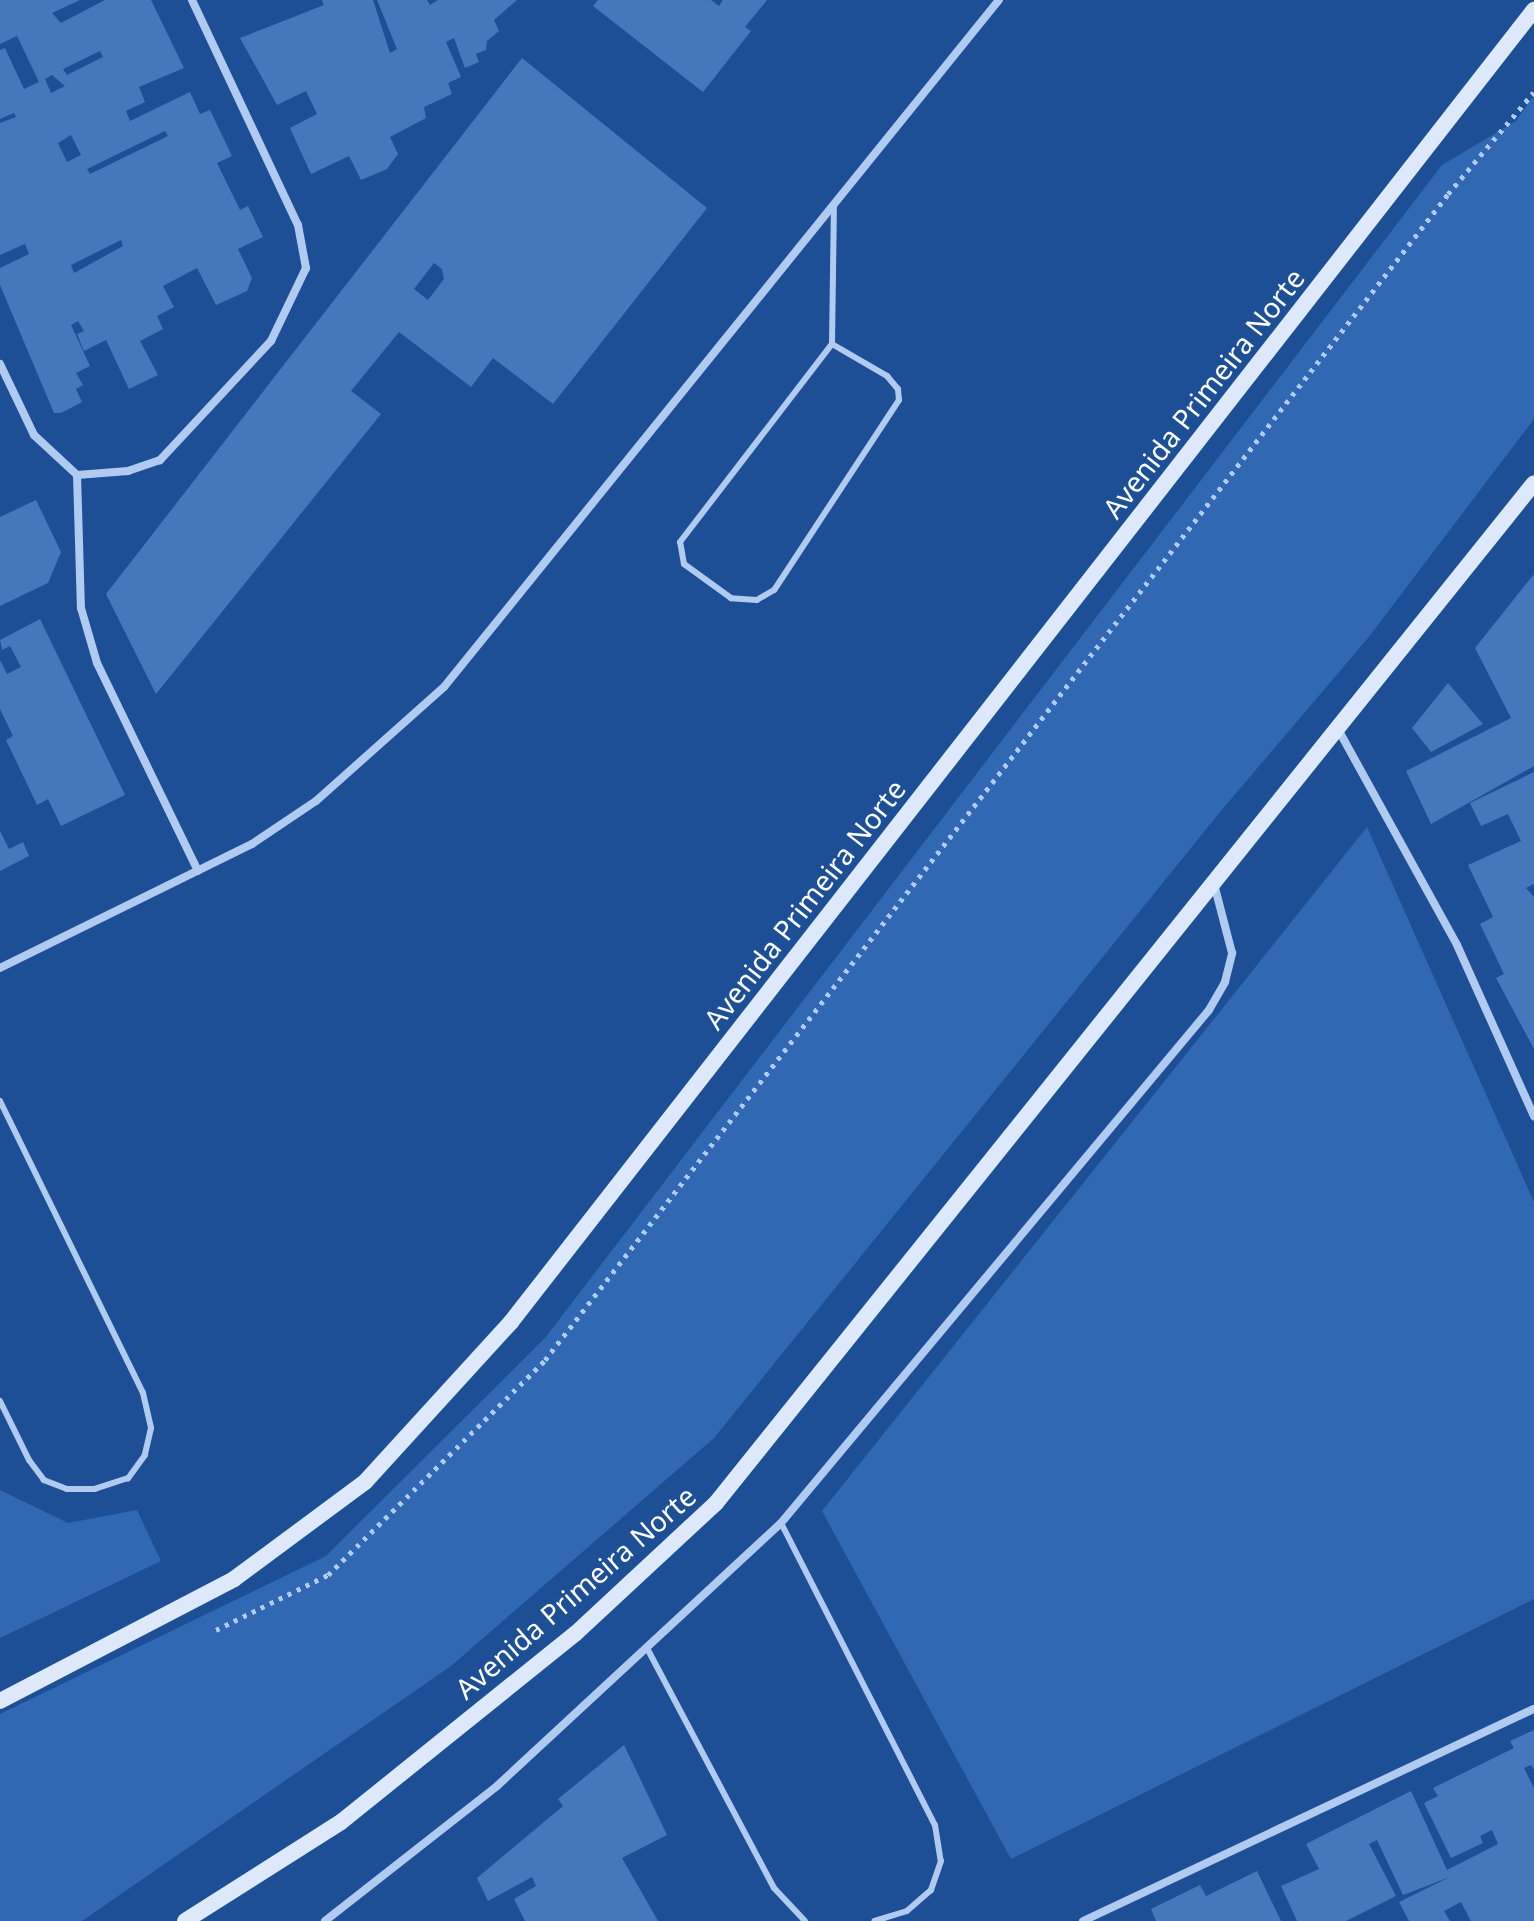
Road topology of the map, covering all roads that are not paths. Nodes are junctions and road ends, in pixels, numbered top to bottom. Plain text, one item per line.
1 (192, 0) edge
2 (999, 0) edge
3 (1534, 10) edge
4 (834, 206) junction
5 (832, 344) junction
6 (0, 364) edge
7 (77, 475) junction
8 (1534, 483) edge
9 (1339, 731) junction
10 (198, 871) junction
11 (1214, 883) junction
12 (0, 968) edge
13 (0, 1101) edge
14 (1534, 1116) edge
15 (0, 1401) edge
16 (781, 1523) junction
17 (648, 1650) junction
18 (0, 1701) edge
19 (1534, 1709) edge
20 (185, 1921) edge
21 (325, 1921) edge
22 (805, 1921) edge
23 (875, 1921) edge
24 (1083, 1921) edge

1 - 7 street
2 - 4 street
3 - 18 main road, Avenida Primeira Norte
4 - 5 lane
4 - 10 street
5 - 5 lane
6 - 7 street
7 - 10 street
8 - 9 main road, Avenida Primeira Norte
9 - 11 main road, Avenida Primeira Norte
9 - 14 street
10 - 12 street
11 - 16 street
11 - 20 main road, Avenida Primeira Norte
13 - 15 lane
16 - 17 street
16 - 23 lane
17 - 21 street
17 - 22 lane
19 - 24 street

